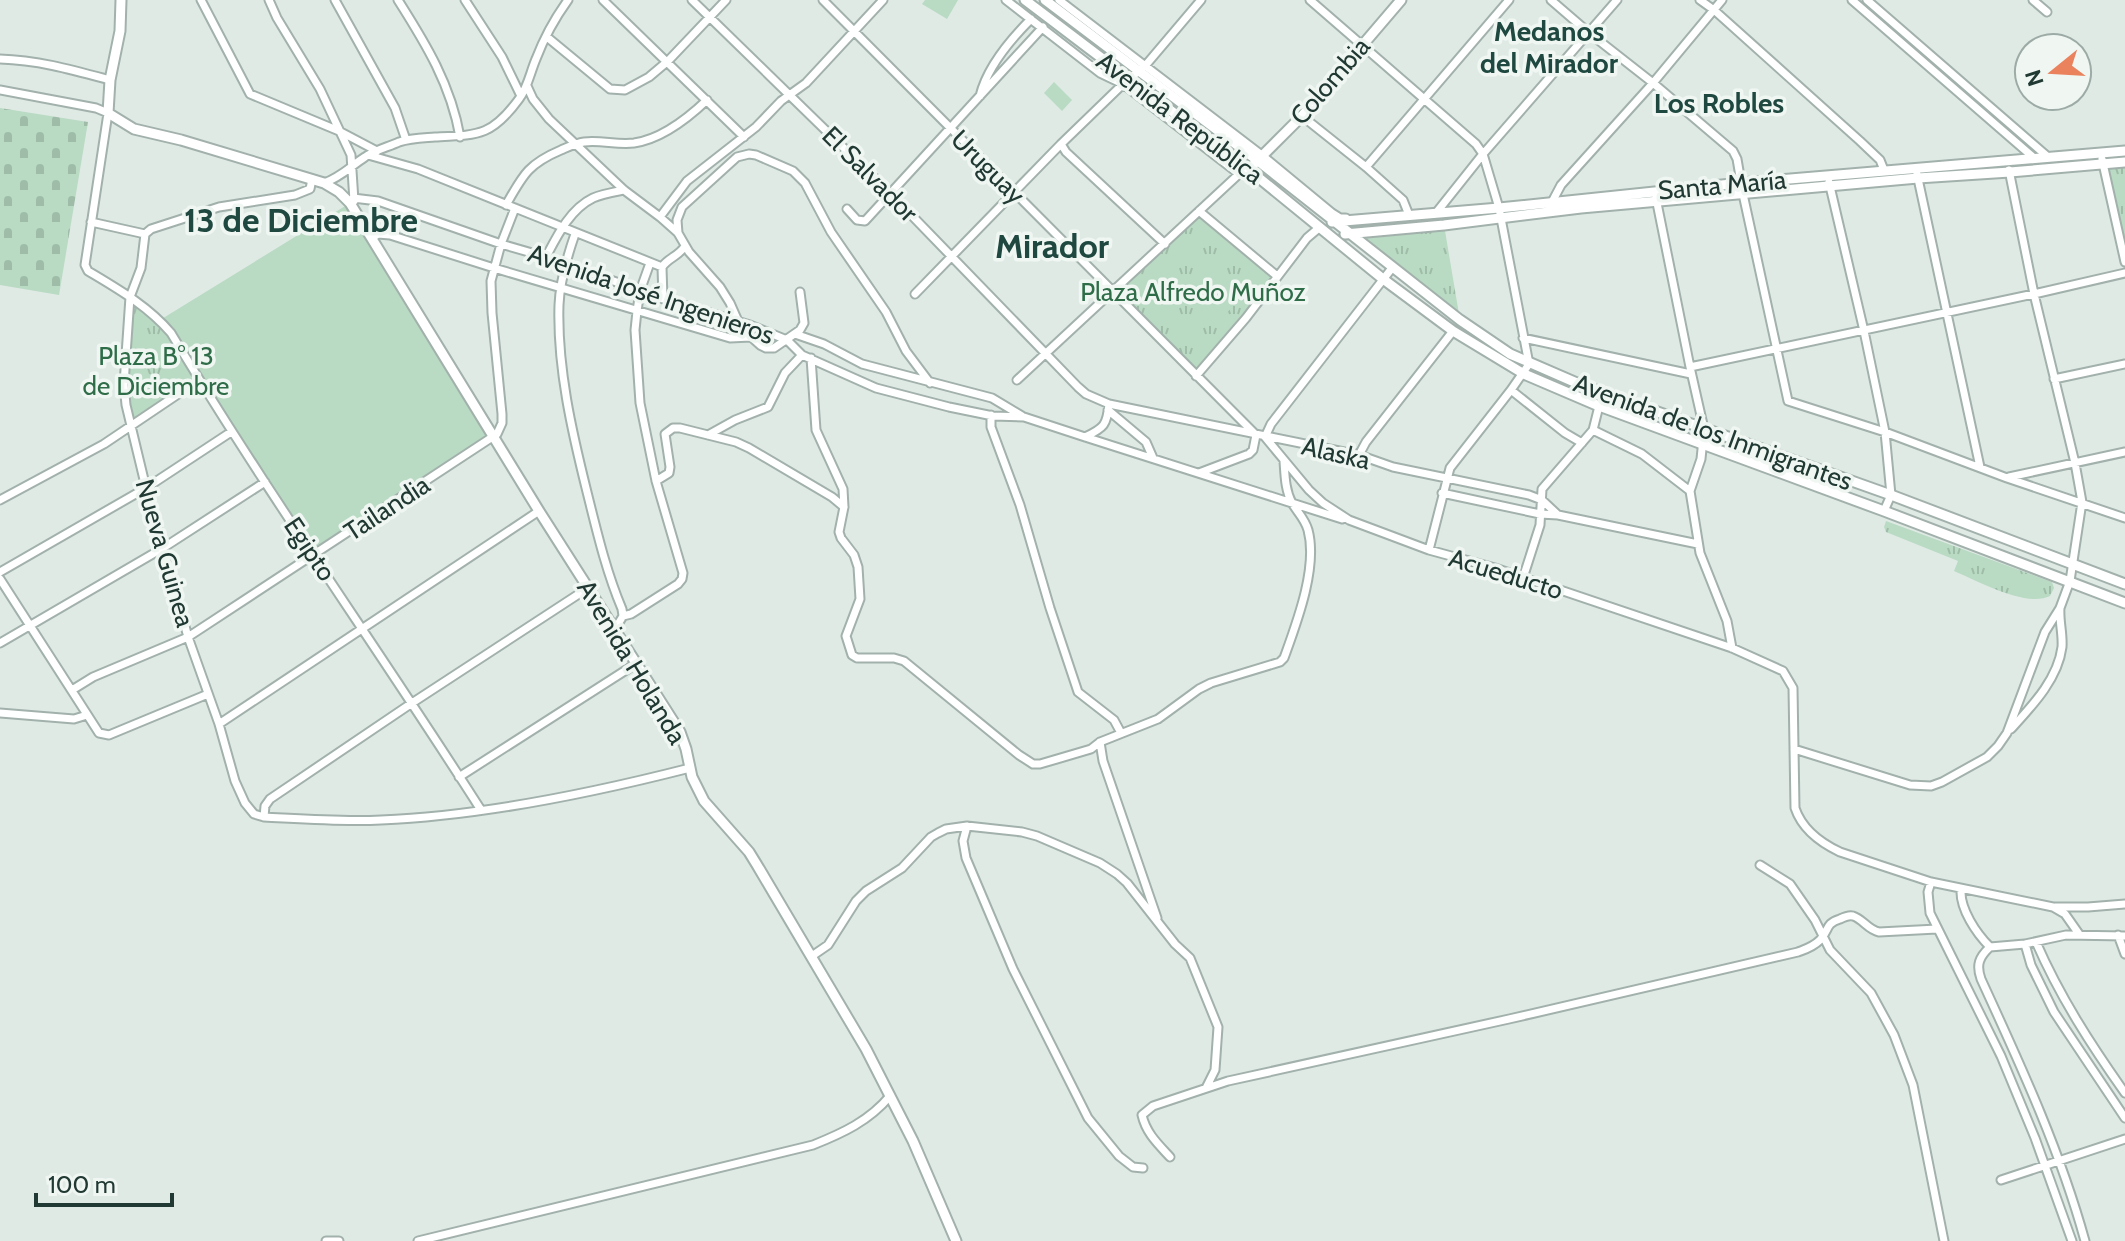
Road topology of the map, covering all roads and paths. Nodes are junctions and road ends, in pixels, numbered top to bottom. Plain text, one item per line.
1 (121, 0) edge
2 (201, 0) edge
3 (269, 0) edge
4 (335, 0) edge
5 (398, 0) edge
6 (465, 0) edge
7 (568, 0) edge
8 (603, 0) edge
9 (692, 0) edge
10 (726, 0) edge
11 (823, 0) edge
12 (883, 0) edge
13 (1006, 0) edge
14 (1025, 0) edge
15 (1045, 0) edge
16 (1059, 0) edge
17 (1201, 0) edge
18 (1310, 0) edge
19 (1401, 0) edge
20 (1509, 0) edge
21 (1551, 0) edge
22 (1617, 0) edge
23 (1722, 0) edge
24 (1852, 0) edge
25 (1867, 0) edge
26 (2033, 0) edge
27 (1703, 1) edge
28 (1714, 10) junction
29 (2047, 12) dead end
30 (710, 17) junction
31 (1031, 19) junction
32 (1043, 27) junction
33 (853, 31) junction
34 (1588, 32) junction
35 (547, 37) junction
36 (1362, 45) junction
37 (0, 59) edge
38 (668, 61) junction
39 (1142, 68) junction
40 (110, 80) junction
41 (1126, 82) junction
42 (1653, 83) junction
43 (527, 86) junction
44 (0, 90) edge
45 (790, 94) junction
46 (521, 96) junction
47 (979, 98) junction
48 (1423, 98) junction
49 (707, 100) junction
50 (108, 113) junction
51 (1302, 116) junction
52 (950, 129) junction
53 (339, 131) junction
54 (460, 137) junction
55 (744, 137) junction
56 (406, 140) junction
57 (575, 144) junction
58 (1061, 144) junction
59 (377, 151) junction
60 (2125, 151) edge
61 (1483, 154) junction
62 (368, 155) junction
63 (2033, 157) junction
64 (2048, 157) junction
65 (1260, 158) junction
66 (2102, 158) junction
67 (2006, 161) junction
68 (2125, 162) edge
69 (353, 166) junction
70 (1366, 167) junction
71 (1884, 170) junction
72 (1244, 172) junction
73 (2010, 172) junction
74 (1917, 173) junction
75 (312, 179) junction
76 (1829, 181) junction
77 (324, 183) junction
78 (1741, 183) junction
79 (624, 190) junction
80 (1013, 193) junction
81 (891, 194) junction
82 (1743, 194) junction
83 (1656, 197) junction
84 (353, 198) junction
85 (1552, 202) junction
86 (506, 205) junction
87 (515, 208) junction
88 (847, 209) dead end
89 (1199, 211) junction
90 (356, 213) junction
91 (1436, 213) junction
92 (1499, 213) junction
93 (1409, 215) junction
94 (660, 217) junction
95 (1357, 220) junction
96 (1333, 221) junction
97 (91, 222) junction
98 (1320, 227) junction
99 (563, 229) junction
100 (678, 233) junction
101 (1348, 233) junction
102 (145, 234) junction
103 (575, 234) junction
104 (1334, 237) junction
105 (372, 238) junction
106 (501, 244) junction
107 (1165, 244) junction
108 (685, 246) junction
109 (952, 256) junction
110 (546, 257) junction
111 (2125, 262) edge
112 (650, 263) junction
113 (565, 265) junction
114 (662, 267) junction
115 (494, 268) junction
116 (1392, 268) junction
117 (2125, 273) edge
118 (1277, 276) junction
119 (1383, 279) junction
120 (561, 287) junction
121 (1112, 290) junction
122 (640, 291) junction
123 (800, 292) dead end
124 (915, 294) dead end
125 (2034, 294) junction
126 (130, 297) junction
127 (663, 299) junction
128 (637, 309) junction
129 (1948, 312) junction
130 (737, 322) junction
131 (1453, 331) junction
132 (1864, 331) junction
133 (774, 334) junction
134 (796, 334) junction
135 (751, 337) junction
136 (1523, 338) junction
137 (787, 340) junction
138 (1778, 349) junction
139 (1045, 352) junction
140 (802, 355) junction
141 (811, 358) junction
142 (1529, 364) junction
143 (2125, 364) edge
144 (1690, 371) junction
145 (1524, 374) junction
146 (1196, 376) junction
147 (2054, 379) junction
148 (199, 380) junction
149 (1017, 380) dead end
150 (930, 383) junction
151 (1511, 390) junction
152 (1599, 406) junction
153 (1108, 407) junction
154 (991, 415) junction
155 (1024, 417) junction
156 (131, 427) junction
157 (1704, 429) junction
158 (1593, 430) junction
159 (231, 432) junction
160 (1885, 432) junction
161 (708, 435) junction
162 (1256, 435) junction
163 (494, 437) junction
164 (1085, 437) junction
165 (1265, 437) junction
166 (1582, 443) junction
167 (1703, 444) junction
168 (2125, 452) edge
169 (1359, 455) junction
170 (1153, 458) junction
171 (1284, 461) junction
172 (2075, 463) junction
173 (1980, 467) junction
174 (1199, 473) junction
175 (1446, 478) junction
176 (2007, 478) junction
177 (656, 481) junction
178 (265, 482) junction
179 (146, 488) junction
180 (1690, 491) junction
181 (1442, 493) junction
182 (1891, 495) junction
183 (0, 500) edge
184 (1542, 500) junction
185 (2082, 502) junction
186 (1293, 504) junction
187 (844, 507) junction
188 (539, 511) junction
189 (1884, 511) junction
190 (1540, 514) junction
191 (1558, 515) junction
192 (2125, 518) edge
193 (1356, 523) junction
194 (1698, 544) junction
195 (163, 548) junction
196 (1429, 550) junction
197 (314, 555) junction
198 (2074, 564) junction
199 (0, 572) edge
200 (1523, 578) junction
201 (0, 579) edge
202 (2070, 581) junction
203 (2125, 584) edge
204 (588, 588) junction
205 (2125, 603) edge
206 (2060, 608) junction
207 (623, 616) junction
208 (31, 626) junction
209 (363, 629) junction
210 (615, 629) junction
211 (188, 637) junction
212 (0, 643) edge
213 (1732, 648) junction
214 (637, 663) junction
215 (72, 690) junction
216 (208, 694) junction
217 (412, 703) junction
218 (0, 713) edge
219 (87, 715) junction
220 (219, 724) junction
221 (1121, 733) junction
222 (2007, 733) junction
223 (1100, 742) junction
224 (1794, 749) junction
225 (690, 768) junction
226 (459, 777) junction
227 (481, 810) junction
228 (264, 817) junction
229 (967, 826) junction
230 (1760, 865) dead end
231 (1931, 882) junction
232 (1961, 890) junction
233 (2125, 904) edge
234 (2053, 907) junction
235 (1159, 924) junction
236 (1937, 929) junction
237 (2079, 934) junction
238 (2122, 936) edge
239 (1823, 937) junction
240 (2036, 942) junction
241 (2025, 944) junction
242 (1990, 947) junction
243 (2125, 954) edge
244 (812, 956) junction
245 (1206, 1088) junction
246 (2125, 1093) edge
247 (890, 1096) junction
248 (2125, 1118) edge
249 (2125, 1139) edge
250 (1170, 1157) dead end
251 (2059, 1160) junction
252 (2045, 1165) junction
253 (1143, 1168) dead end
254 (2001, 1180) dead end
255 (326, 1241) edge
256 (339, 1241) edge
257 (418, 1241) edge
258 (956, 1241) edge
259 (1944, 1241) edge
260 (2072, 1241) edge
261 (2085, 1241) edge

1 - 40 street
2 - 53 street
3 - 53 street
4 - 56 street
5 - 54 street
6 - 46 street
7 - 35 street
8 - 38 street
9 - 30 street, El Salvador
10 - 30 street
11 - 33 street, Uruguay
12 - 33 street
13 - 31 street
14 - 41 street, Avenida República
15 - 39 street, Avenida República
16 - 39 street
17 - 39 street
18 - 36 street
19 - 36 street, Colombia
20 - 48 street
21 - 34 street
22 - 34 street
23 - 28 street
24 - 63 street
25 - 64 street
26 - 29 street
27 - 28 street
28 - 42 street
28 - 71 street
30 - 38 street
30 - 45 street, El Salvador
31 - 32 street
31 - 47 street
32 - 41 street
32 - 47 street
33 - 45 street
33 - 52 street, Uruguay
34 - 42 street
34 - 61 street
35 - 38 street
35 - 43 street
36 - 48 street
36 - 51 street, Colombia
37 - 40 street
38 - 49 street
39 - 41 street
39 - 65 street, Avenida República
40 - 50 street
41 - 58 street
41 - 72 street, Avenida República
42 - 78 street
42 - 85 street
43 - 46 street
43 - 57 street
44 - 50 street
45 - 55 street
45 - 81 street, El Salvador
46 - 54 street
47 - 52 street
48 - 61 street
48 - 70 street
49 - 55 street
49 - 57 street
50 - 75 street
50 - 97 street
51 - 65 street, Colombia
51 - 70 street
52 - 80 street, Uruguay
52 - 81 street
53 - 59 street
53 - 69 street
54 - 56 street
55 - 94 street
56 - 59 street
57 - 79 street
57 - 86 street
58 - 80 street
58 - 107 street
59 - 62 street
60 - 66 street, Santa María
61 - 91 street
61 - 92 street
62 - 69 street
62 - 86 street
63 - 64 street, Santa María
63 - 67 street, Santa María
64 - 66 street, Santa María
65 - 72 street, Colombia
65 - 95 street
65 - 96 street, Avenida República
66 - 68 street, Santa María
66 - 73 street, Santa María
66 - 111 street
67 - 73 street
67 - 74 street, Santa María
69 - 77 street
69 - 84 street
70 - 93 street
71 - 74 street, Santa María
71 - 76 street, Santa María
72 - 89 street
72 - 98 street, Avenida República
73 - 74 street, Santa María
73 - 125 street
74 - 76 street, Santa María
74 - 129 street
75 - 77 street
75 - 102 street
76 - 78 street, Santa María
76 - 82 street, Santa María
76 - 132 street
77 - 90 street, Avenida Holanda
78 - 82 street
78 - 83 street, Santa María
79 - 94 street
79 - 99 street
80 - 109 street
80 - 121 street, Uruguay
81 - 88 street
81 - 109 street, El Salvador
82 - 83 street, Santa María
82 - 138 street
83 - 85 street, Santa María
83 - 92 street, Santa María
83 - 144 street
84 - 90 street
84 - 106 street, Avenida José Ingenieros
85 - 92 street, Santa María
86 - 87 street
87 - 99 street
87 - 106 street
89 - 107 street
89 - 118 street
90 - 105 street, Avenida Holanda
91 - 92 street, Santa María
91 - 93 street, Santa María
92 - 101 street, Santa María
92 - 136 street
93 - 95 street, Santa María
94 - 100 street
95 - 96 street, Santa María
96 - 98 street, Santa María
96 - 101 street, Avenida de los Inmigrantes
97 - 102 street
97 - 126 street, Egipto
98 - 104 street, Avenida República
98 - 118 street
99 - 103 street
99 - 110 street
100 - 108 street
100 - 150 street
101 - 104 street, Santa María
101 - 116 street, Avenida de los Inmigrantes
102 - 126 street, Nueva Guinea
103 - 112 street
103 - 113 street
104 - 119 street, Avenida de los Inmigrantes
105 - 115 street
105 - 163 street, Avenida Holanda
106 - 110 street, Avenida José Ingenieros
106 - 115 street
107 - 121 street
108 - 114 street
108 - 130 street
109 - 124 street
109 - 139 street, El Salvador
110 - 113 street, Avenida José Ingenieros
112 - 114 street
112 - 122 street
113 - 120 street
113 - 122 street, Avenida José Ingenieros
114 - 127 street
115 - 120 street
115 - 163 street
116 - 119 street
116 - 142 street, Avenida de los Inmigrantes
117 - 125 street
118 - 146 street
119 - 131 street, Avenida de los Inmigrantes
119 - 165 street
120 - 128 street
120 - 207 street
121 - 139 street
121 - 146 street, Uruguay
122 - 127 street, Avenida José Ingenieros
122 - 128 street
123 - 134 street
125 - 129 street
125 - 147 street
126 - 148 street, Egipto
126 - 156 street, Nueva Guinea
127 - 130 street, Avenida José Ingenieros
128 - 135 street
128 - 177 street
129 - 132 street
129 - 173 street
130 - 133 street, Avenida José Ingenieros
130 - 135 street
131 - 145 street, Avenida de los Inmigrantes
131 - 169 street
132 - 138 street
132 - 160 street
133 - 134 street
133 - 137 street, Avenida José Ingenieros
134 - 137 street
134 - 150 street
135 - 137 street
136 - 142 street
136 - 144 street
137 - 140 street, Avenida José Ingenieros
138 - 144 street
138 - 160 street
139 - 149 street
139 - 153 street, El Salvador
140 - 141 street, Avenida José Ingenieros
140 - 161 street
141 - 154 street, Avenida José Ingenieros
141 - 187 street
142 - 145 street
142 - 157 street, Avenida de los Inmigrantes
143 - 147 street
144 - 157 street
145 - 151 street
145 - 152 street, Avenida de los Inmigrantes
146 - 162 street, Uruguay
147 - 172 street
148 - 156 street
148 - 159 street, Egipto
150 - 155 street
151 - 166 street
151 - 175 street
152 - 158 street
152 - 167 street, Avenida de los Inmigrantes
153 - 162 street, Alaska
153 - 164 street
153 - 170 street
154 - 155 street, Avenida José Ingenieros
154 - 221 street
155 - 164 street, Avenida José Ingenieros
156 - 179 street, Nueva Guinea
156 - 183 street
157 - 167 street
157 - 182 street, Avenida de los Inmigrantes
158 - 166 street
158 - 180 street
159 - 178 street, Egipto
159 - 179 street
160 - 173 street
160 - 182 street
161 - 177 street
161 - 187 street
162 - 165 street, Alaska
162 - 174 street
163 - 188 street, Avenida Holanda
163 - 197 street, Tailandia
164 - 170 street, Avenida José Ingenieros
165 - 169 street, Alaska
165 - 171 street, Acueducto
166 - 184 street
167 - 180 street
167 - 189 street, Avenida de los Inmigrantes
168 - 172 street
169 - 175 street, Alaska
170 - 174 street, Avenida José Ingenieros
171 - 186 street
171 - 193 street, Acueducto
172 - 176 street
172 - 185 street
173 - 176 street
174 - 186 street, Avenida José Ingenieros
175 - 181 street
175 - 184 street, Alaska
176 - 185 street
177 - 207 street
178 - 195 street
178 - 197 street, Egipto
179 - 195 street, Nueva Guinea
179 - 199 street
180 - 194 street
181 - 190 street
181 - 196 street
182 - 189 street
182 - 198 street, Avenida de los Inmigrantes
184 - 190 street
184 - 191 street, Alaska
185 - 192 street
185 - 198 street
186 - 193 street, Avenida José Ingenieros
186 - 221 street
187 - 223 street
188 - 204 street, Avenida Holanda
188 - 209 street
189 - 202 street, Avenida de los Inmigrantes
190 - 191 street
190 - 200 street
191 - 194 street
193 - 196 street, Acueducto
194 - 213 street
195 - 208 street
195 - 211 street, Nueva Guinea
196 - 200 street, Acueducto
197 - 209 street, Egipto
197 - 211 street, Tailandia
198 - 202 street
198 - 203 street, Avenida de los Inmigrantes
200 - 213 street, Acueducto
201 - 208 street
202 - 205 street, Avenida de los Inmigrantes
202 - 206 street
204 - 210 street, Avenida Holanda
204 - 217 street
206 - 222 street
206 - 222 street
207 - 210 street
208 - 212 street
208 - 215 street
209 - 217 street, Egipto
209 - 220 street
210 - 214 street, Avenida Holanda
211 - 215 street, Tailandia
211 - 216 street, Nueva Guinea
213 - 224 street, Acueducto
214 - 225 street, Avenida Holanda
214 - 226 street
215 - 219 street
216 - 219 street
216 - 220 street, Nueva Guinea
217 - 226 street, Egipto
217 - 228 street
218 - 219 street
220 - 228 street, Nueva Guinea
221 - 223 street
222 - 224 street
223 - 235 street
224 - 231 street
225 - 227 street
225 - 244 street, Avenida Holanda
226 - 227 street, Egipto
227 - 228 street
229 - 235 street
229 - 244 street
229 - 253 street
230 - 239 street
231 - 232 street
231 - 236 street
232 - 234 street
232 - 242 street
233 - 234 street
234 - 237 street
235 - 245 street
236 - 239 street
236 - 252 street
237 - 238 street
237 - 240 street
238 - 243 street
239 - 245 street
239 - 259 street
240 - 241 street
240 - 246 street
241 - 242 street
241 - 248 street
242 - 251 street
244 - 247 street, Avenida Holanda
245 - 250 street
247 - 257 street
247 - 258 street, Avenida Holanda
249 - 251 street
251 - 252 street
251 - 261 street
252 - 254 street
252 - 260 street
255 - 256 street

